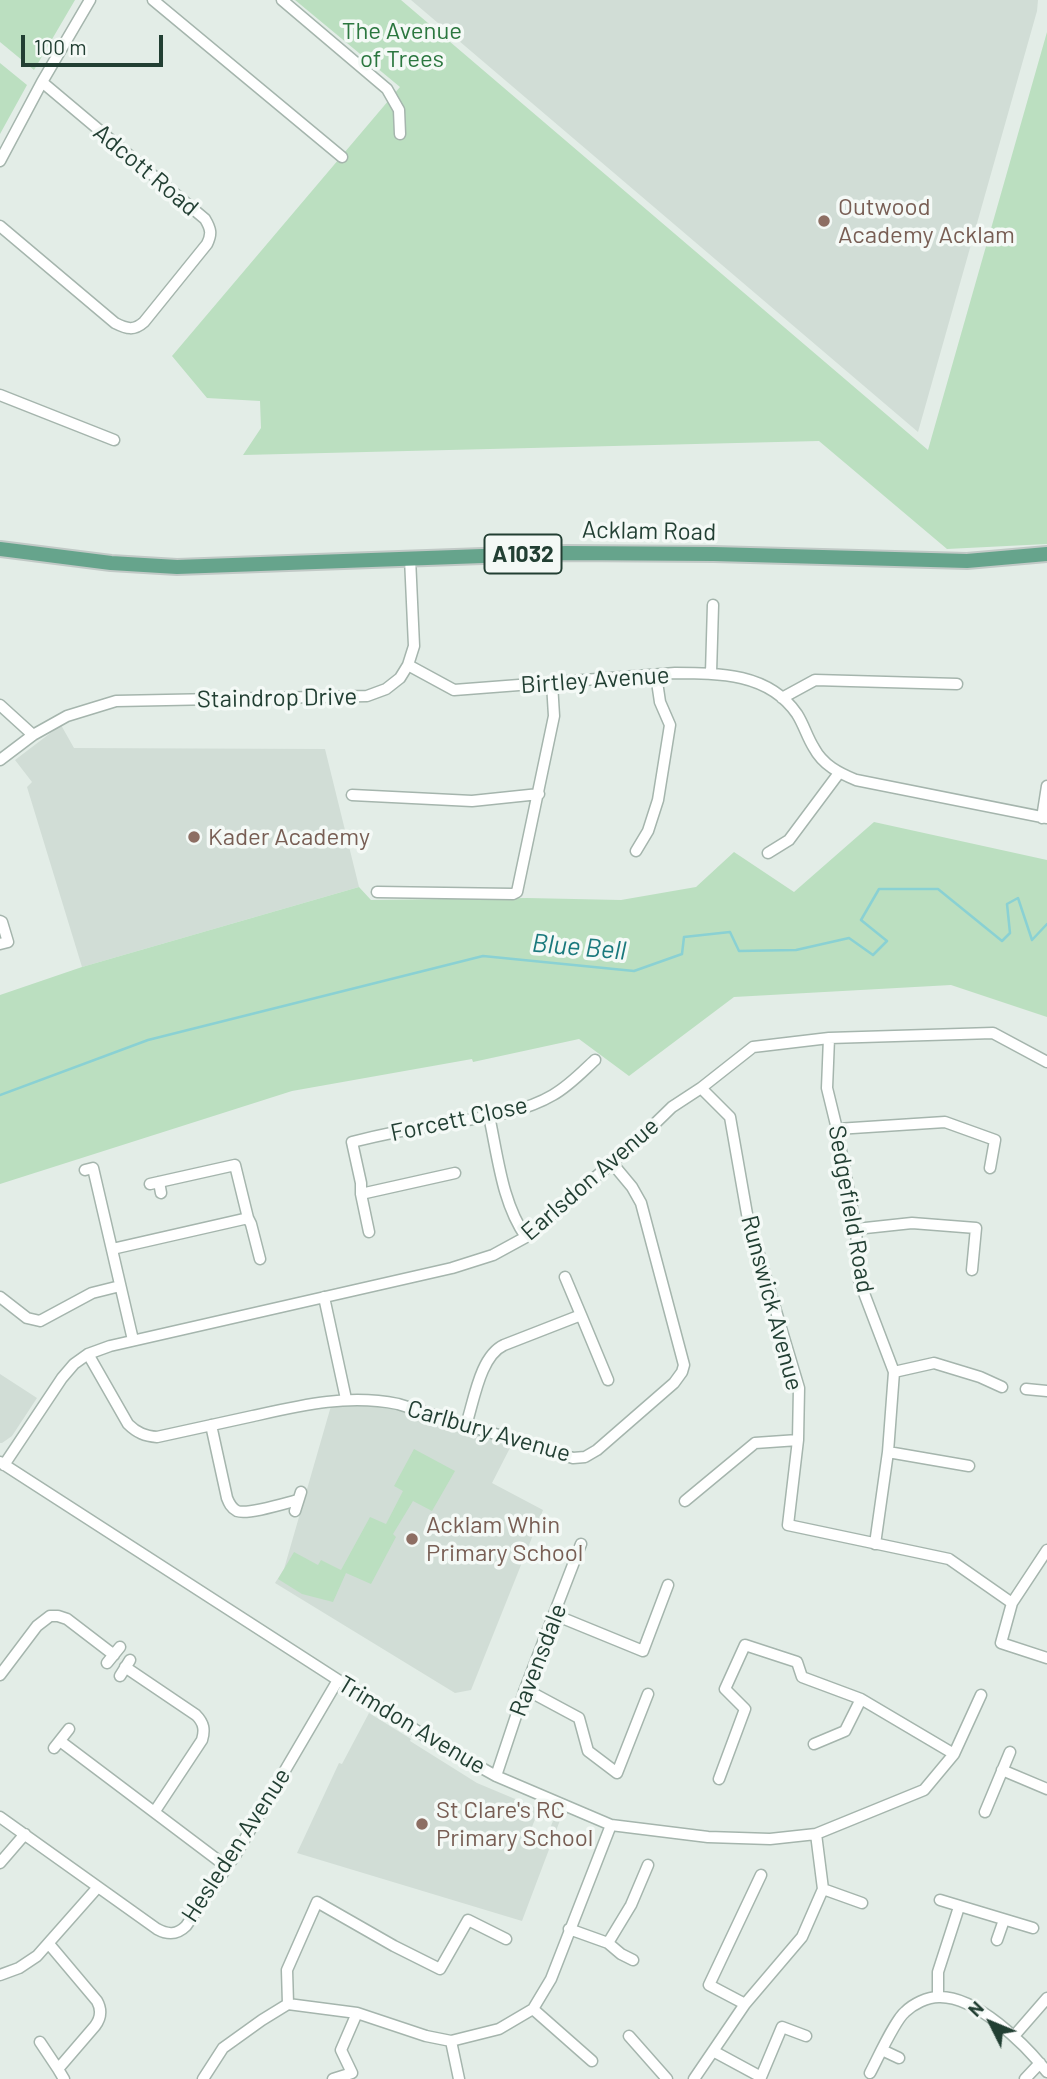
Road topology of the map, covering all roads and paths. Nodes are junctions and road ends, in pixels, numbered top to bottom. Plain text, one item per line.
1 (90, 0) edge
2 (153, 0) edge
3 (282, 0) edge
4 (42, 82) junction
5 (400, 134) dead end
6 (342, 157) dead end
7 (0, 161) edge
8 (0, 226) edge
9 (0, 395) edge
10 (114, 440) dead end
11 (0, 549) edge
12 (1047, 554) edge
13 (410, 558) junction
14 (713, 605) dead end
15 (408, 665) junction
16 (711, 673) junction
17 (656, 675) junction
18 (552, 682) junction
19 (957, 684) dead end
20 (782, 698) junction
21 (0, 705) edge
22 (33, 735) junction
23 (0, 760) edge
24 (839, 773) junction
25 (1047, 786) edge
26 (539, 794) junction
27 (352, 795) dead end
28 (1045, 818) edge
29 (636, 851) dead end
30 (768, 853) dead end
31 (377, 892) dead end
32 (0, 921) edge
33 (0, 944) edge
34 (829, 1038) junction
35 (595, 1060) dead end
36 (1047, 1062) edge
37 (701, 1088) junction
38 (489, 1116) junction
39 (837, 1129) junction
40 (612, 1163) junction
41 (93, 1168) dead end
42 (990, 1168) dead end
43 (455, 1173) dead end
44 (161, 1193) dead end
45 (361, 1194) junction
46 (248, 1218) junction
47 (856, 1229) junction
48 (369, 1232) dead end
49 (526, 1237) junction
50 (112, 1249) junction
51 (260, 1259) dead end
52 (972, 1270) dead end
53 (565, 1277) dead end
54 (120, 1286) junction
55 (0, 1297) edge
56 (324, 1297) junction
57 (581, 1315) junction
58 (133, 1340) junction
59 (88, 1354) junction
60 (894, 1372) junction
61 (608, 1380) dead end
62 (1002, 1387) dead end
63 (1026, 1389) dead end
64 (1047, 1391) edge
65 (346, 1399) junction
66 (211, 1425) junction
67 (466, 1425) junction
68 (798, 1440) junction
69 (888, 1452) junction
70 (2, 1464) edge
71 (969, 1466) dead end
72 (685, 1501) dead end
73 (295, 1511) dead end
74 (581, 1544) dead end
75 (875, 1544) junction
76 (1047, 1550) edge
77 (668, 1585) dead end
78 (1012, 1602) junction
79 (555, 1615) junction
80 (114, 1655) dead end
81 (1047, 1658) edge
82 (125, 1667) dead end
83 (0, 1675) edge
84 (338, 1680) junction
85 (525, 1689) junction
86 (649, 1694) dead end
87 (981, 1695) dead end
88 (861, 1699) junction
89 (69, 1729) dead end
90 (814, 1744) dead end
91 (1010, 1752) dead end
92 (954, 1754) junction
93 (1002, 1770) junction
94 (496, 1776) junction
95 (719, 1779) dead end
96 (1047, 1789) edge
97 (155, 1811) junction
98 (985, 1812) dead end
99 (0, 1817) edge
100 (611, 1825) junction
101 (25, 1834) junction
102 (816, 1834) junction
103 (0, 1863) edge
104 (648, 1866) dead end
105 (227, 1867) junction
106 (761, 1875) dead end
107 (98, 1887) junction
108 (823, 1889) junction
109 (940, 1900) dead end
110 (862, 1903) dead end
111 (958, 1906) junction
112 (1004, 1920) junction
113 (1033, 1928) dead end
114 (569, 1929) junction
115 (506, 1939) dead end
116 (997, 1940) dead end
117 (608, 1943) junction
118 (49, 1944) junction
119 (633, 1960) dead end
120 (0, 1975) edge
121 (938, 1997) junction
122 (1047, 1998) edge
123 (288, 2004) junction
124 (745, 2004) junction
125 (533, 2009) junction
126 (357, 2013) junction
127 (629, 2036) dead end
128 (806, 2036) dead end
129 (1014, 2036) junction
130 (451, 2041) junction
131 (40, 2042) dead end
132 (882, 2050) junction
133 (713, 2051) junction
134 (899, 2058) dead end
135 (592, 2061) dead end
136 (1044, 2067) edge
137 (58, 2069) junction
138 (870, 2073) dead end
139 (353, 2076) edge
140 (761, 2078) edge
141 (64, 2079) edge
142 (203, 2079) edge
143 (333, 2079) edge
144 (459, 2079) edge
145 (667, 2079) edge
146 (694, 2079) edge
147 (1025, 2079) edge

1 - 4 street
2 - 6 street
3 - 5 street
4 - 7 street
4 - 8 street, Adcott Road
9 - 10 street
11 - 13 main road, Acklam Road / A1032
12 - 13 main road, Acklam Road / A1032
13 - 15 street
14 - 16 street
15 - 18 street, Birtley Avenue
15 - 22 street, Staindrop Drive
16 - 17 street, Birtley Avenue
16 - 20 street, Birtley Avenue
17 - 18 street, Birtley Avenue
17 - 29 street
18 - 26 street
19 - 20 street
20 - 24 street
21 - 22 street
22 - 23 street, Staindrop Drive
24 - 28 street
24 - 30 street
25 - 28 street
26 - 27 street
26 - 31 street
32 - 33 street
34 - 36 street, Earlsdon Avenue
34 - 37 street, Earlsdon Avenue
34 - 39 street, Sedgefield Road
35 - 38 street, Forcett Close
37 - 40 street, Earlsdon Avenue
37 - 68 street, Runswick Avenue
38 - 45 street, Forcett Close
38 - 49 street
39 - 42 street
39 - 47 street, Sedgefield Road
40 - 49 street, Earlsdon Avenue
40 - 67 street, Carlbury Avenue
41 - 50 street
43 - 45 street
44 - 46 street
45 - 48 street
46 - 50 street
46 - 51 street
47 - 52 street
47 - 60 street, Sedgefield Road
49 - 56 street, Earlsdon Avenue
50 - 54 street
53 - 57 street
54 - 55 street
54 - 58 street
56 - 58 street, Earlsdon Avenue
56 - 65 street
57 - 61 street
57 - 67 street
58 - 59 street, Earlsdon Avenue
59 - 66 street, Carlbury Avenue
59 - 70 street, Earlsdon Avenue
60 - 62 street
60 - 69 street, Sedgefield Road
63 - 64 street
65 - 66 street, Carlbury Avenue
65 - 67 street, Carlbury Avenue
66 - 73 street
68 - 72 street
68 - 75 street, Runswick Avenue
69 - 71 street
69 - 75 street, Sedgefield Road
70 - 84 street, Trimdon Avenue
74 - 79 street, Ravensdale
75 - 78 street
76 - 78 street
77 - 79 street
78 - 81 street
79 - 85 street, Ravensdale
80 - 83 street
82 - 97 street
84 - 94 street, Trimdon Avenue
84 - 105 street, Hesleden Avenue
85 - 86 street
85 - 94 street, Ravensdale
87 - 92 street, Trimdon Avenue
88 - 90 street
88 - 92 street
88 - 95 street
89 - 97 street
91 - 93 street
92 - 102 street, Trimdon Avenue
93 - 96 street
93 - 98 street
94 - 100 street, Trimdon Avenue
97 - 105 street
99 - 101 street, Hesleden Avenue
100 - 102 street, Trimdon Avenue
100 - 114 street
101 - 103 street
101 - 107 street, Hesleden Avenue
102 - 108 street
104 - 117 street
105 - 107 street, Hesleden Avenue
106 - 124 street
107 - 118 street
108 - 110 street
108 - 124 street
109 - 111 street
111 - 112 street
111 - 121 street
112 - 113 street
112 - 116 street
114 - 117 street
114 - 125 street
115 - 123 street
117 - 119 street
118 - 120 street
118 - 137 street
121 - 129 street
121 - 132 street
122 - 129 street
123 - 126 street
123 - 142 street
124 - 133 street
125 - 130 street
125 - 135 street
126 - 130 street
126 - 139 street
127 - 145 street
128 - 140 street
129 - 136 street
130 - 144 street
131 - 137 street
132 - 134 street
132 - 138 street
133 - 140 street
133 - 146 street
136 - 147 street
137 - 141 street
139 - 143 street

